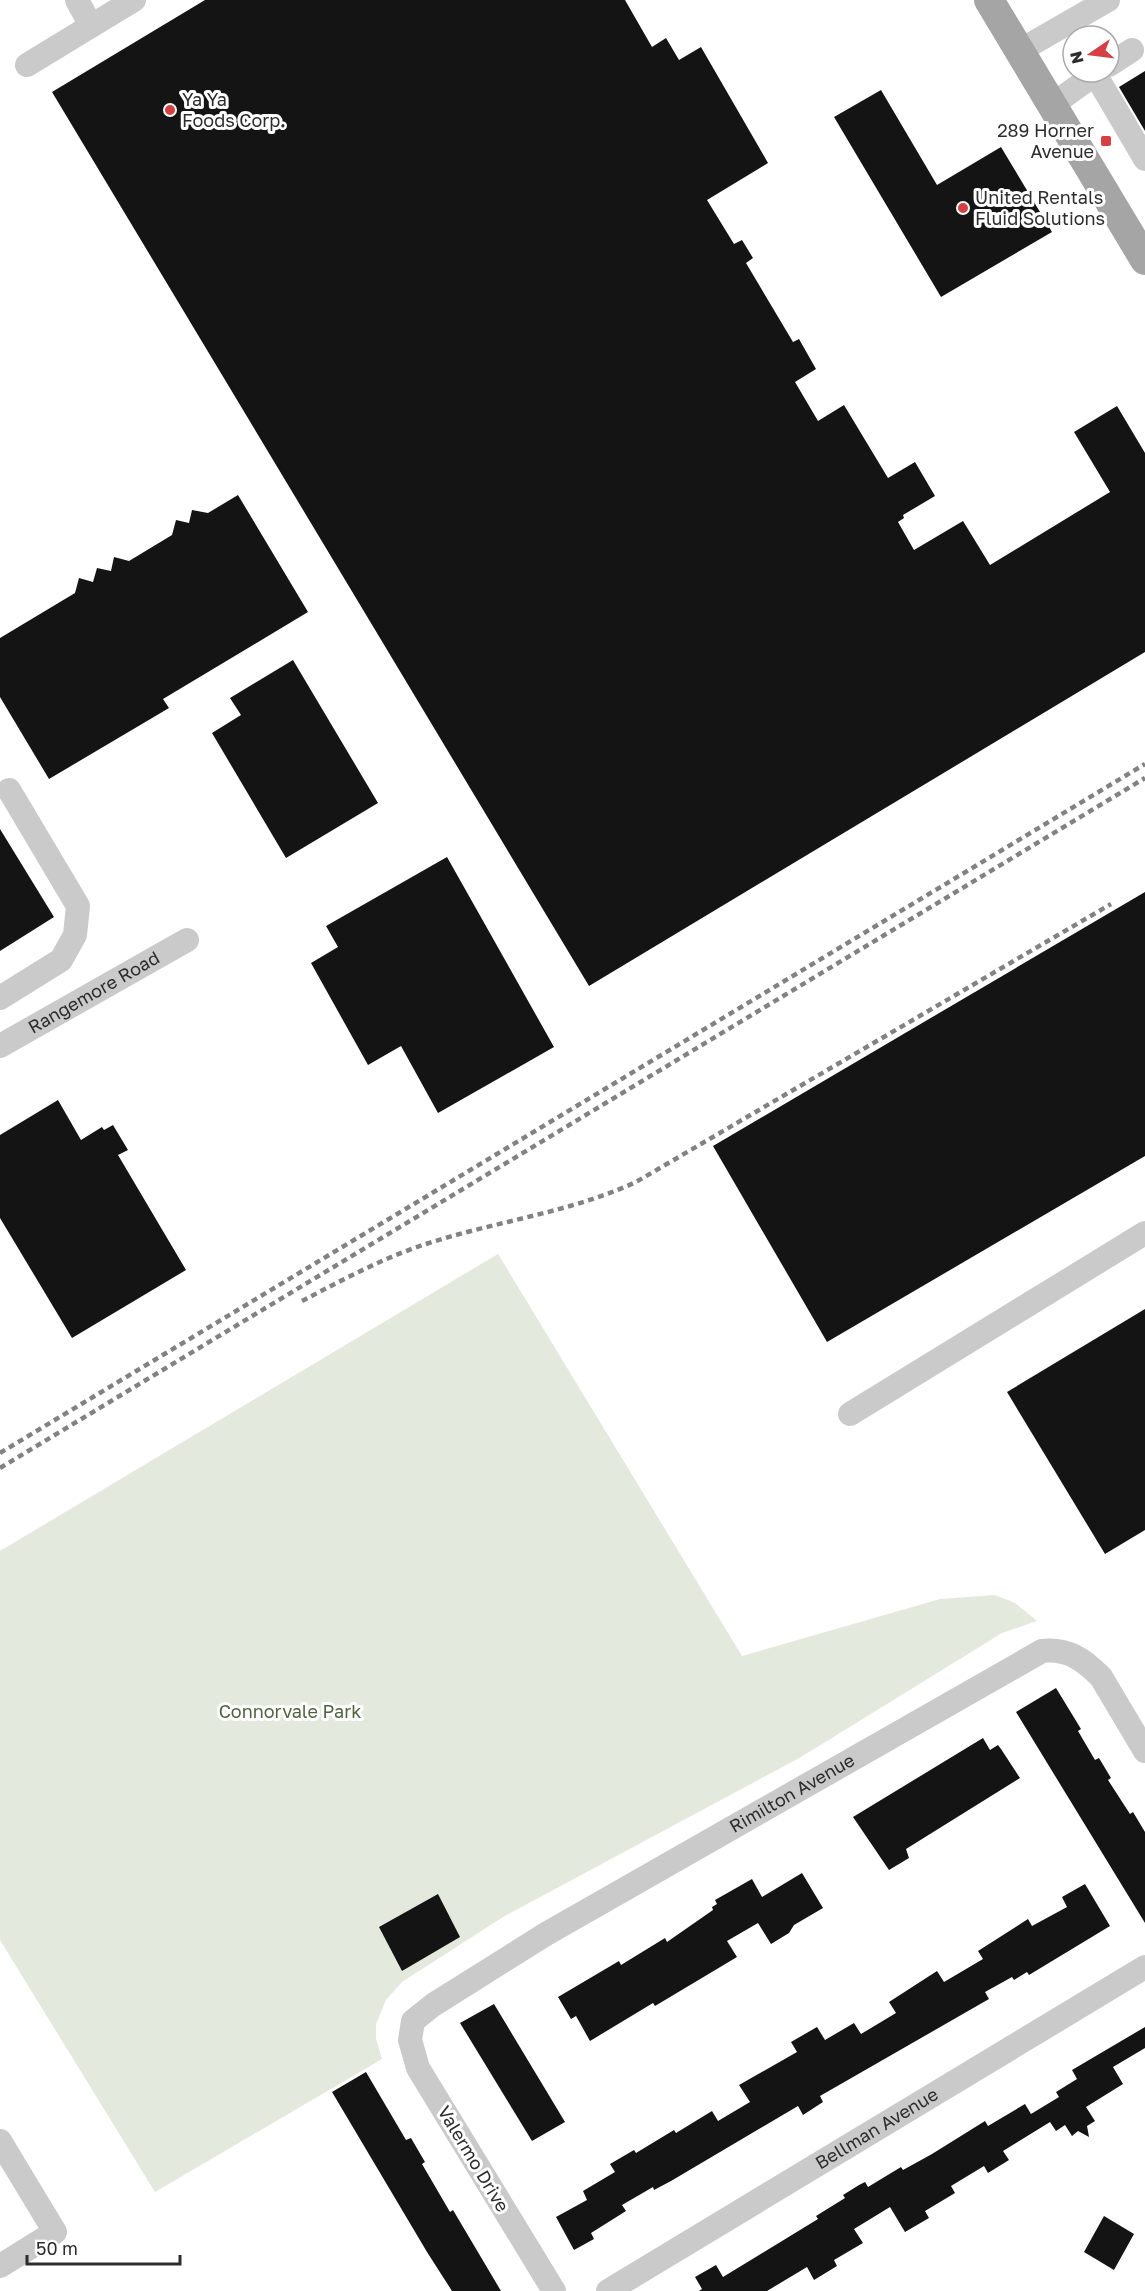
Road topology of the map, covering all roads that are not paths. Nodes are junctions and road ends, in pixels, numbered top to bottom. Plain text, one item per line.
1 (77, 0) edge
2 (134, 0) edge
3 (1108, 0) edge
4 (993, 1) edge
5 (91, 26) junction
6 (1132, 50) dead end
7 (1019, 51) junction
8 (1121, 57) edge
9 (27, 65) dead end
10 (1081, 84) edge
11 (1108, 84) edge
12 (1052, 105) junction
13 (1145, 159) edge
14 (1145, 260) edge
15 (3, 787) edge
16 (188, 940) dead end
17 (0, 998) edge
18 (0, 1046) edge
19 (1145, 1233) edge
20 (850, 1414) dead end
21 (1145, 1751) edge
22 (1145, 1967) edge
23 (413, 2021) joint
24 (0, 2141) edge
25 (0, 2266) edge
26 (554, 2291) edge
27 (608, 2291) edge

1 - 5 street
2 - 5 street
3 - 7 street
4 - 7 main road
5 - 9 street
6 - 8 street
7 - 12 main road
10 - 12 street
11 - 13 street
12 - 14 main road
15 - 17 street
16 - 18 street, Rangemore Road
19 - 20 street
21 - 23 street, Rimilton Avenue
22 - 27 street, Bellman Avenue
23 - 26 street, Valermo Drive
24 - 25 street

